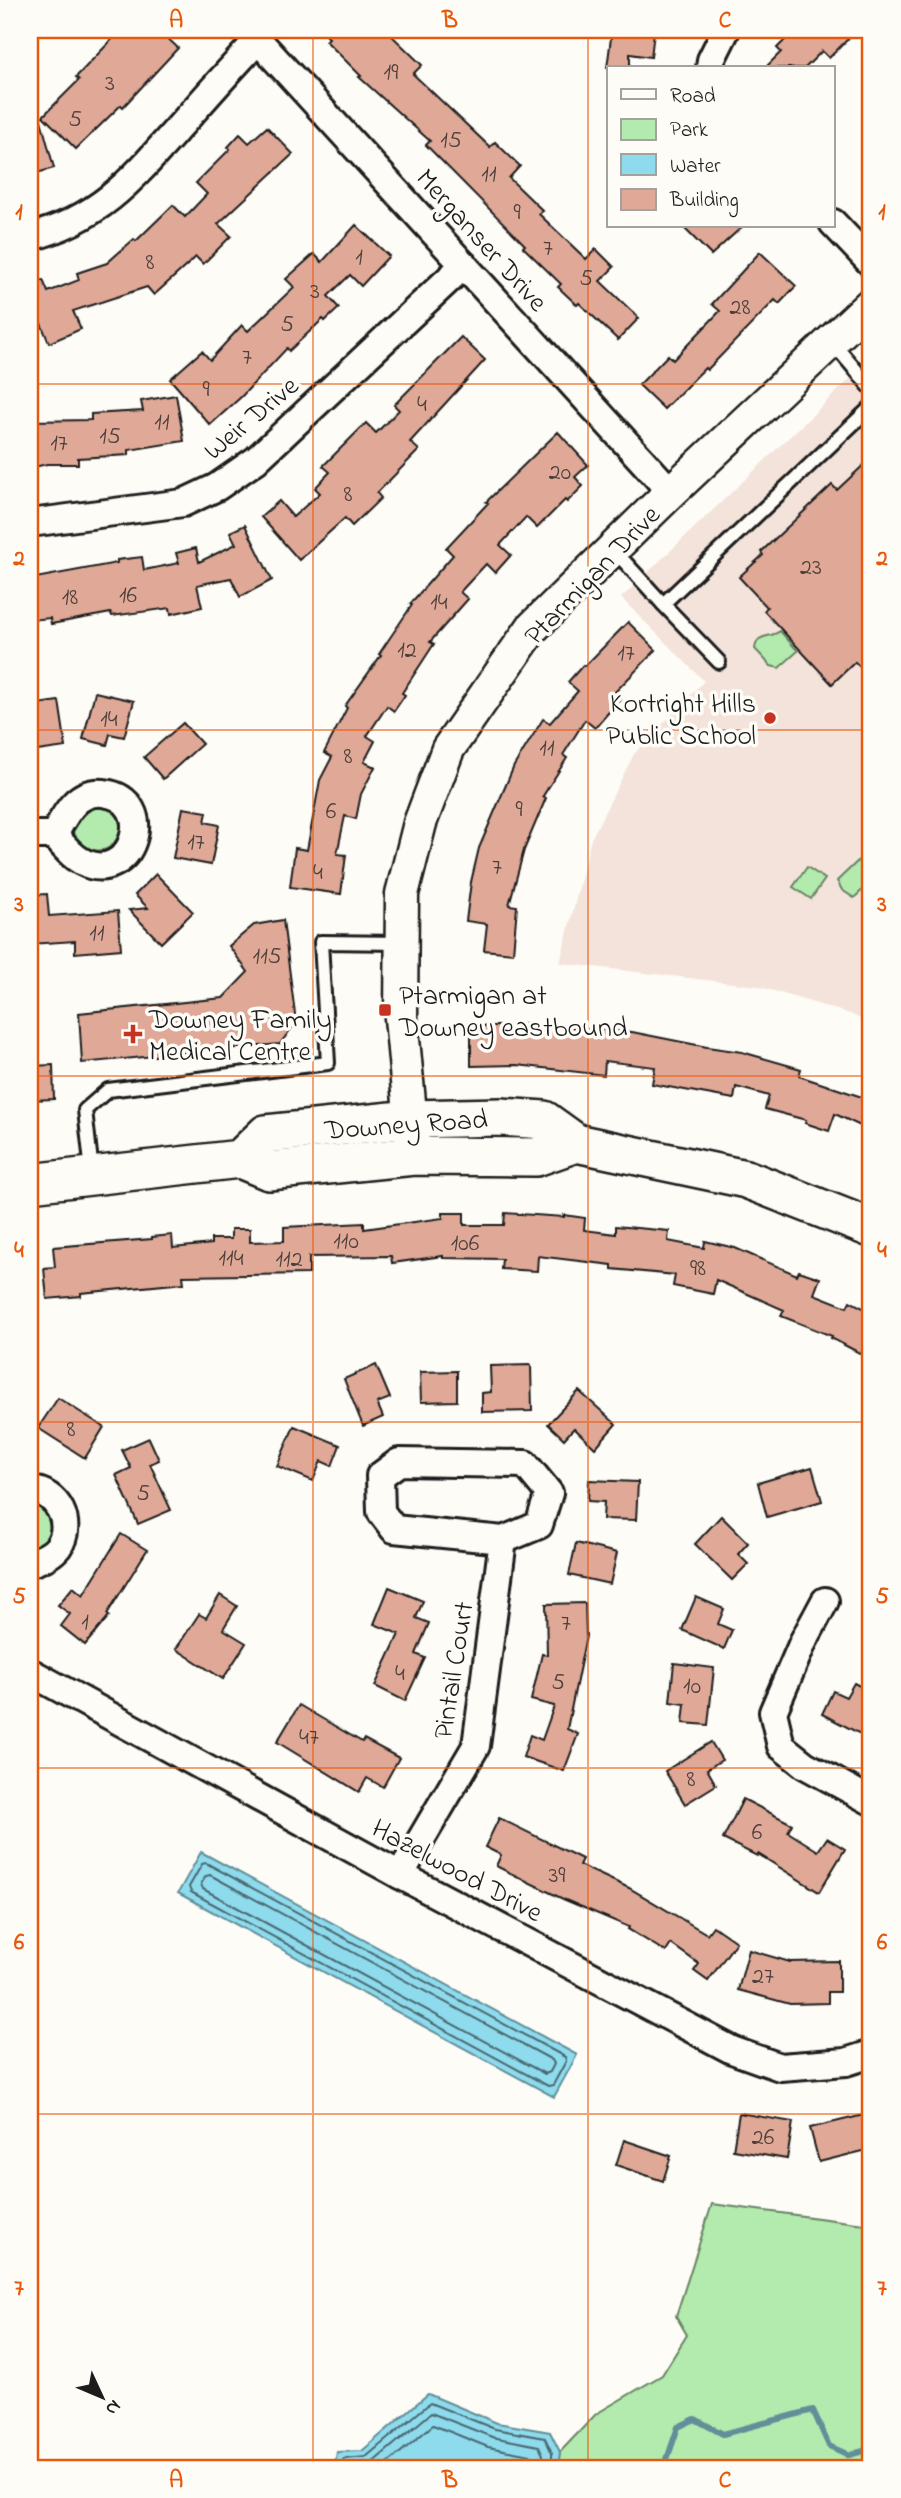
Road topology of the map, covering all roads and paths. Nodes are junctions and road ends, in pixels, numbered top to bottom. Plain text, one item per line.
1 (726, 30) edge
2 (252, 35) edge
3 (710, 66) edge
4 (834, 224) edge
5 (30, 237) edge
6 (871, 263) edge
7 (464, 265) junction
8 (871, 304) edge
9 (831, 342) junction
10 (871, 388) edge
11 (871, 407) edge
12 (671, 492) junction
13 (30, 523) edge
14 (613, 549) junction
15 (663, 604) junction
16 (719, 662) dead end
17 (402, 943) junction
18 (411, 1119) junction
19 (576, 1143) junction
20 (414, 1156) junction
21 (240, 1159) junction
22 (93, 1176) junction
23 (30, 1183) edge
24 (871, 1228) edge
25 (30, 1490) edge
26 (503, 1540) junction
27 (30, 1563) edge
28 (825, 1601) dead end
29 (30, 1672) edge
30 (871, 1801) edge
31 (400, 1875) junction
32 (871, 2054) edge

1 - 3 street
2 - 5 street
2 - 7 street, Merganser Drive
4 - 6 street
7 - 12 street, Merganser Drive
7 - 13 street, Weir Drive
8 - 9 street, Ptarmigan Drive
9 - 10 lane
9 - 12 street, Ptarmigan Drive
11 - 15 lane
12 - 14 street, Ptarmigan Drive
14 - 15 lane
14 - 17 street, Ptarmigan Drive
15 - 16 lane
17 - 18 street, Ptarmigan Drive
17 - 22 lane
18 - 19 main road, Downey Road
18 - 20 street, Ptarmigan Drive
18 - 21 main road, Downey Road
19 - 20 main road, Downey Road
19 - 24 main road, Downey Road
20 - 21 main road, Downey Road
21 - 22 main road, Downey Road
22 - 23 main road, Downey Road
25 - 27 street
26 - 26 street
26 - 31 street, Pintail Court
28 - 30 street
29 - 31 street, Hazelwood Drive
31 - 32 street, Hazelwood Drive

